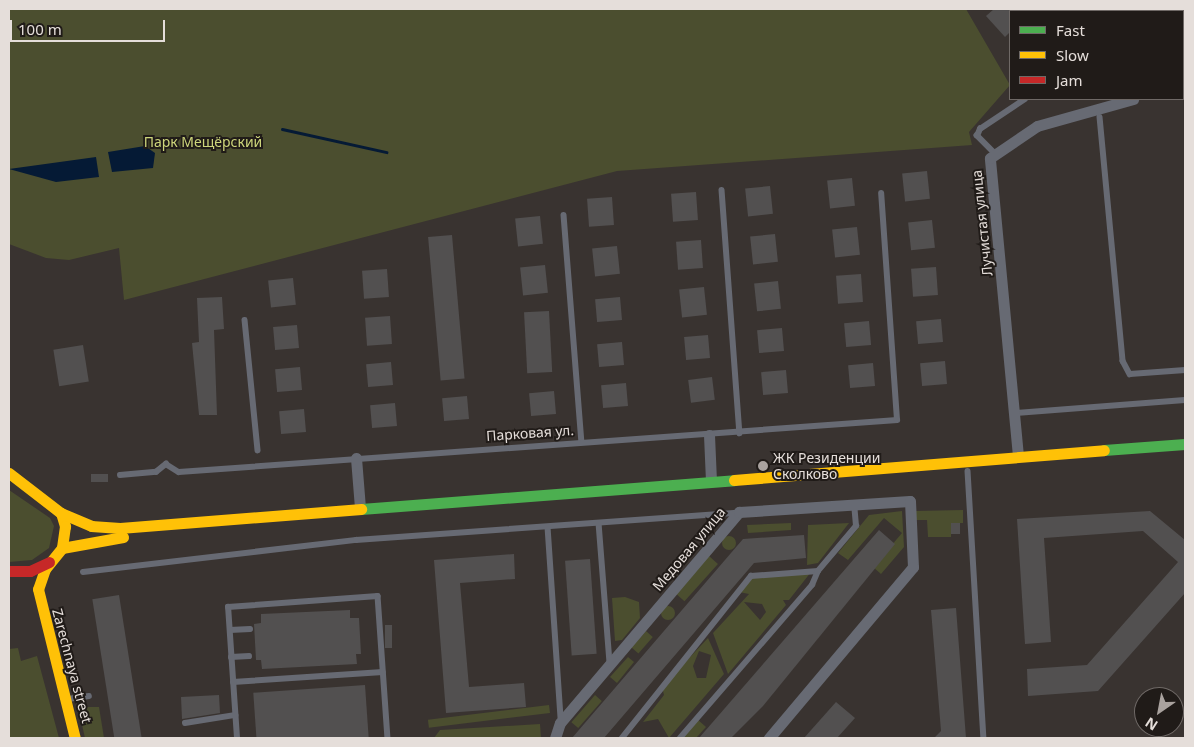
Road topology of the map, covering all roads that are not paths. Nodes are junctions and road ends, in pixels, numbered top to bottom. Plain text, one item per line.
1 (1024, 100) edge
2 (1129, 100) edge
3 (1100, 117) dead end
4 (993, 152) junction
5 (722, 190) dead end
6 (881, 194) dead end
7 (564, 215) dead end
8 (245, 320) dead end
9 (1185, 370) edge
10 (1185, 400) edge
11 (1015, 412) junction
12 (740, 432) junction
13 (709, 435) junction
14 (582, 442) junction
15 (1185, 444) edge
16 (258, 450) dead end
17 (1185, 454) edge
18 (1018, 456) junction
19 (356, 458) junction
20 (968, 471) junction
21 (9, 473) edge
22 (120, 475) dead end
23 (711, 480) junction
24 (854, 503) junction
25 (360, 508) junction
26 (739, 512) junction
27 (61, 513) junction
28 (599, 523) junction
29 (548, 527) junction
30 (62, 548) junction
31 (49, 562) junction
32 (818, 571) junction
33 (13, 572) edge
34 (83, 572) dead end
35 (40, 602) junction
36 (250, 629) dead end
37 (230, 630) junction
38 (249, 656) dead end
39 (231, 657) junction
40 (610, 667) junction
41 (383, 672) junction
42 (233, 682) junction
43 (89, 696) dead end
44 (68, 699) junction
45 (235, 715) junction
46 (185, 723) dead end
47 (558, 729) edge
48 (75, 738) edge
49 (237, 738) edge
50 (388, 738) edge
51 (622, 738) edge
52 (680, 738) edge
53 (769, 738) edge
54 (984, 738) edge

1 - 4 lane
2 - 4 street, Лучистая улица
3 - 9 lane
4 - 11 street, Лучистая улица
5 - 12 lane
6 - 12 lane, Парковая ул.
7 - 14 lane
8 - 16 lane
10 - 11 lane
11 - 18 street, Лучистая улица
12 - 13 lane, Парковая ул.
13 - 14 lane, Парковая ул.
13 - 23 street
14 - 19 lane, Парковая ул.
15 - 18 street
17 - 20 street
18 - 23 street
19 - 22 lane, Парковая ул.
19 - 25 street
20 - 30 street
20 - 54 lane
21 - 27 street
23 - 25 street
24 - 26 street, Медовая улица
24 - 32 lane
24 - 53 street, Медовая улица
25 - 27 street
26 - 28 lane
26 - 40 street, Медовая улица
27 - 30 street
28 - 29 lane
28 - 40 lane
29 - 34 lane
29 - 47 lane
30 - 31 street
31 - 33 street
31 - 35 street, Zarechnaya street
32 - 51 lane
32 - 52 lane
33 - 35 street, Zarechnaya street
35 - 44 street, Zarechnaya street
36 - 37 lane
37 - 39 lane
37 - 41 lane
38 - 39 lane
39 - 42 lane
40 - 47 street, Медовая улица
41 - 42 lane
41 - 50 lane
42 - 45 lane
43 - 44 lane
44 - 48 street, Zarechnaya street
45 - 46 lane
45 - 49 lane

